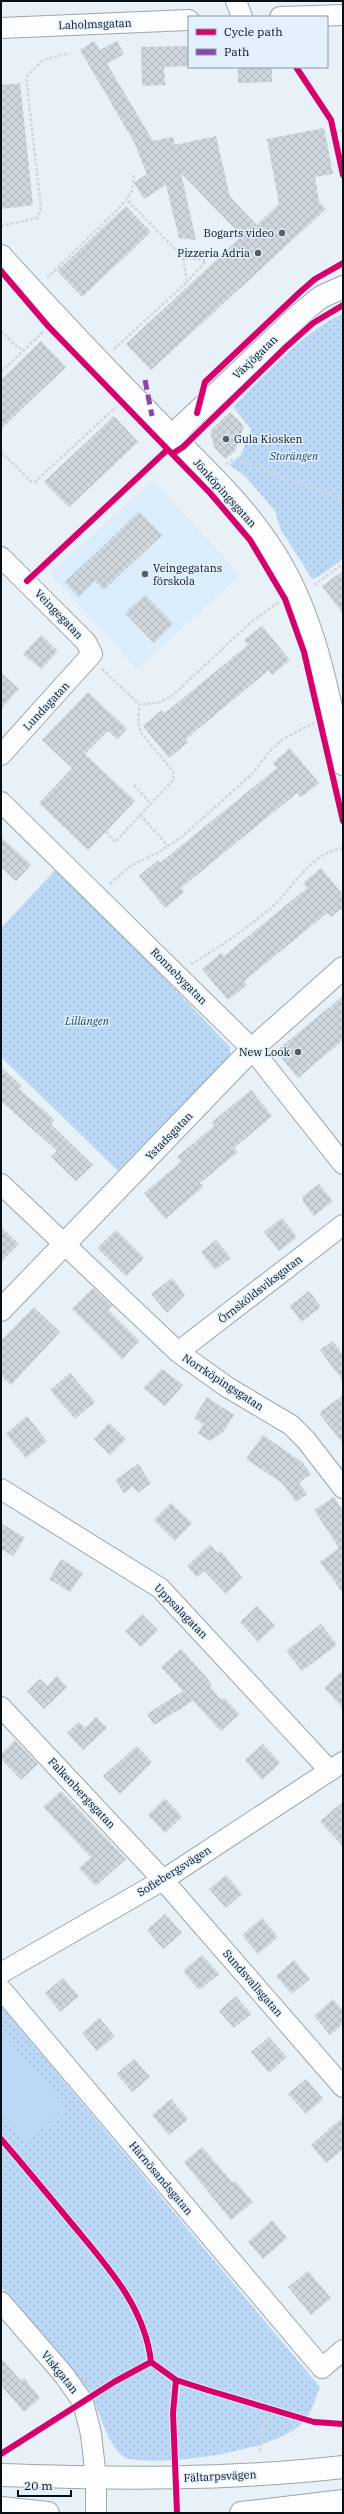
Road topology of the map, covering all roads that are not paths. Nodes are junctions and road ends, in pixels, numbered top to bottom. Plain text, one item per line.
1 (236, 1) edge
2 (343, 15) edge
3 (242, 16) edge
4 (312, 16) edge
5 (188, 20) edge
6 (1, 28) edge
7 (1, 256) edge
8 (343, 287) edge
9 (172, 436) junction
10 (1, 557) edge
11 (91, 658) joint
12 (1, 755) edge
13 (343, 764) edge
14 (1, 802) edge
15 (343, 968) edge
16 (252, 1049) junction
17 (343, 1164) edge
18 (1, 1184) edge
19 (343, 1225) edge
20 (64, 1244) junction
21 (1, 1310) edge
22 (178, 1352) junction
23 (1, 1488) edge
24 (343, 1488) edge
25 (1, 1706) edge
26 (339, 1767) edge
27 (163, 1880) junction
28 (1, 1973) edge
29 (1, 1989) edge
30 (343, 2087) edge
31 (1, 2302) edge
32 (343, 2350) edge
33 (343, 2467) edge
34 (1, 2475) edge
35 (96, 2478) junction
36 (343, 2501) edge
37 (1, 2508) edge
38 (48, 2513) edge
39 (96, 2513) edge
40 (241, 2513) edge

1 - 3 street
2 - 4 street
5 - 6 street, Laholmsgatan
7 - 9 street, Jönköpingsgatan
8 - 9 street, Växjögatan
9 - 13 street, Jönköpingsgatan
10 - 11 street, Veingegatan
11 - 12 street, Lundagatan
14 - 16 street, Ronnebygatan
15 - 16 street, Ystadsgatan
16 - 17 street, Ronnebygatan
16 - 20 street, Ystadsgatan
18 - 20 street, Norrköpingsgatan
19 - 22 street, Örnsköldsviksgatan
20 - 21 street, Ystadsgatan
20 - 22 street, Norrköpingsgatan
22 - 24 street, Norrköpingsgatan
23 - 26 street, Uppsalagatan
25 - 27 street, Falkenbergsgatan
26 - 27 street, Sofiebergsvägen
27 - 28 street, Sofiebergsvägen
27 - 30 street, Sundsvallsgatan
29 - 32 street, Härnösandsgatan
31 - 35 street, Viskgatan
33 - 35 street, Fältarpsvägen
34 - 35 street, Fältarpsvägen
35 - 39 street, Viskgatan
36 - 40 street
37 - 38 street

